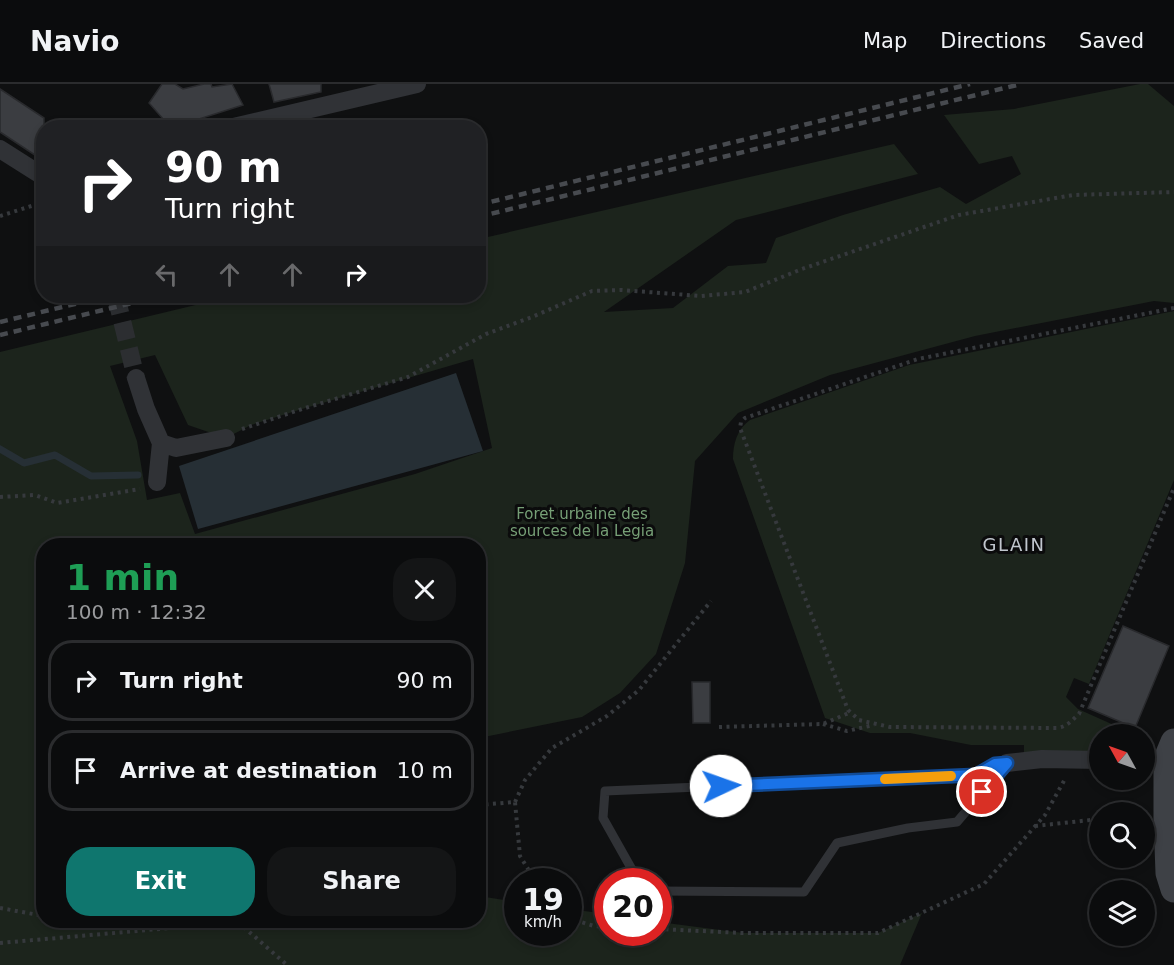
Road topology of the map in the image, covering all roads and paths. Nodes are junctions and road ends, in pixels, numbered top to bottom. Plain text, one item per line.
1 (417, 84) edge
2 (263, 120) edge
3 (0, 148) edge
4 (36, 172) edge
5 (1174, 192) edge
6 (36, 204) edge
7 (0, 216) edge
8 (1174, 308) edge
9 (136, 378) tunnel mouth
10 (226, 438) joint
11 (161, 443) junction
12 (157, 482) joint
13 (1174, 488) edge
14 (0, 497) edge
15 (711, 601) dead end
16 (851, 712) junction
17 (823, 724) junction
18 (874, 725) junction
19 (719, 727) dead end
20 (1162, 753) edge
21 (1076, 760) junction
22 (1089, 760) edge
23 (1007, 763) junction
24 (515, 802) junction
25 (486, 804) edge
26 (1089, 820) edge
27 (1035, 826) junction
28 (527, 868) edge
29 (631, 868) edge
30 (1172, 878) edge
31 (672, 891) edge
32 (0, 908) edge
33 (36, 915) edge
34 (144, 928) edge
35 (165, 928) edge
36 (245, 928) edge
37 (153, 929) junction
38 (672, 930) edge
39 (0, 943) edge
40 (288, 965) edge

1 - 2 street
3 - 4 street
5 - 10 path
6 - 7 path
8 - 16 path
9 - 11 street
10 - 11 street
11 - 12 street
12 - 14 path
13 - 18 path
15 - 24 path
16 - 17 path
16 - 18 path
17 - 18 path
17 - 19 path
20 - 30 main road
21 - 22 street
21 - 23 street
21 - 27 path
23 - 29 lane
23 - 31 lane
24 - 25 path
24 - 28 path
26 - 27 path
27 - 38 path
32 - 33 path
34 - 37 path
35 - 37 path
36 - 40 path
37 - 39 path

